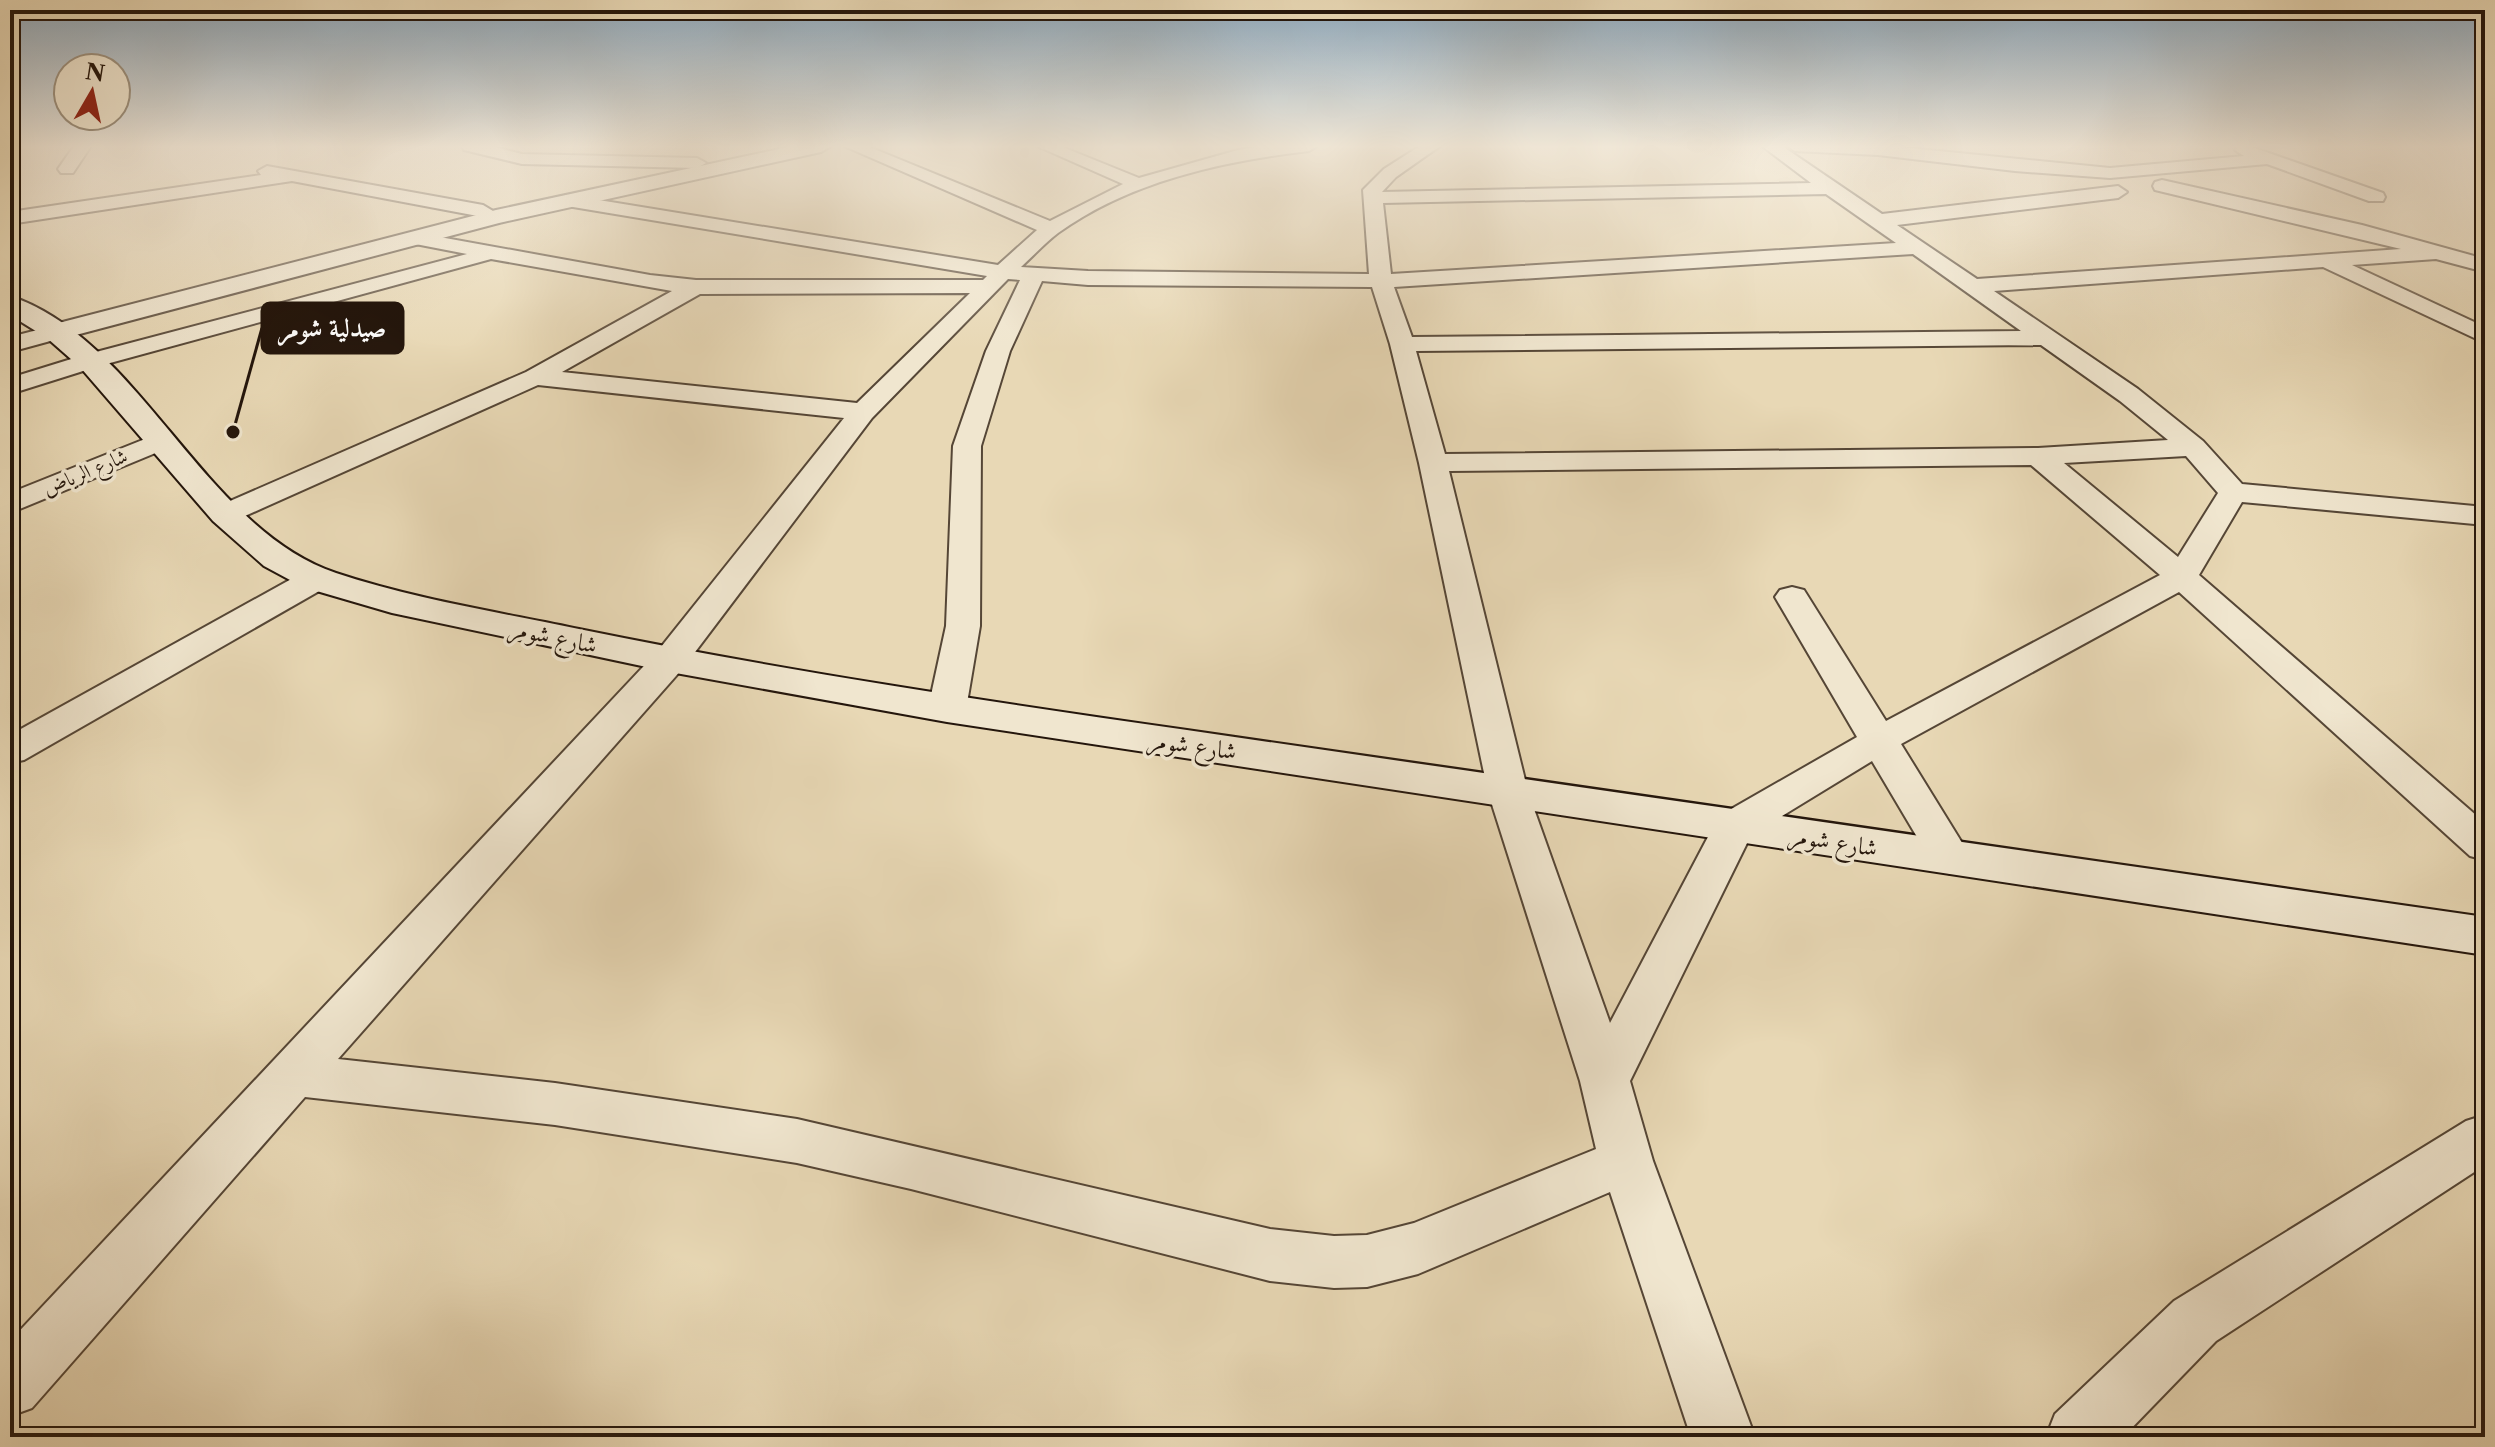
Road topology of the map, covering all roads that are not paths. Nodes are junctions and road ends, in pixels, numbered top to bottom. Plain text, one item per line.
1 (40, 214) edge
2 (473, 214) edge
3 (515, 214) edge
4 (640, 214) edge
5 (1014, 214) edge
6 (1080, 214) edge
7 (1373, 214) edge
8 (1866, 214) edge
9 (1938, 214) edge
10 (2279, 214) edge
11 (10, 218) edge
12 (1877, 221) junction
13 (1051, 229) junction
14 (412, 238) junction
15 (1916, 248) junction
16 (2442, 252) junction
17 (492, 254) junction
18 (2322, 258) junction
19 (2485, 266) edge
20 (1008, 278) junction
21 (1381, 281) junction
22 (1974, 286) junction
23 (696, 287) junction
24 (29, 326) edge
25 (2485, 336) edge
26 (2046, 338) junction
27 (1402, 344) junction
28 (90, 361) junction
29 (535, 377) junction
30 (10, 386) edge
31 (863, 412) junction
32 (160, 441) junction
33 (2193, 447) junction
34 (2038, 456) junction
35 (1433, 463) junction
36 (2233, 492) junction
37 (10, 504) edge
38 (225, 514) junction
39 (2485, 516) edge
40 (2182, 577) junction
41 (316, 579) junction
42 (1792, 597) dead end
43 (670, 660) junction
44 (947, 709) junction
45 (1878, 741) junction
46 (10, 751) edge
47 (1508, 792) junction
48 (1734, 826) junction
49 (2485, 846) edge
50 (1951, 859) junction
51 (2485, 936) edge
52 (294, 1075) junction
53 (1605, 1081) junction
54 (2485, 1137) edge
55 (1626, 1161) junction
56 (10, 1386) edge
57 (1723, 1437) edge
58 (2078, 1437) edge

1 - 11 street
2 - 24 main road
3 - 14 main road
4 - 20 street
5 - 13 street
6 - 13 street
7 - 21 street
8 - 12 street
9 - 12 street
10 - 16 street
12 - 15 street
13 - 20 street
14 - 17 street
14 - 24 main road
15 - 21 street
15 - 22 street
16 - 18 street
16 - 19 street
17 - 23 street
17 - 28 street
18 - 22 street
18 - 25 street
20 - 21 street
20 - 23 street
20 - 31 street
20 - 44 street
21 - 27 street
22 - 26 street
23 - 29 street
24 - 28 main road, شارع شومر
26 - 27 street
26 - 33 street
27 - 35 street
28 - 30 street
28 - 32 main road, شارع شومر
29 - 31 street
29 - 38 street
31 - 43 street
32 - 37 street, شارع الرياض
32 - 38 main road, شارع شومر
33 - 34 street
33 - 36 street
34 - 35 street
34 - 40 street
35 - 47 street
36 - 39 street
36 - 40 street
38 - 41 main road, شارع شومر
40 - 45 street
40 - 49 street
41 - 43 main road, شارع شومر
41 - 46 street
42 - 45 street
43 - 44 main road, شارع شومر
43 - 52 street
44 - 47 main road, شارع شومر
45 - 48 street
45 - 50 street
47 - 48 main road, شارع شومر
47 - 53 street
48 - 50 main road, شارع شومر
48 - 53 street
50 - 51 main road, شارع شومر
52 - 55 street
52 - 56 street
53 - 55 street
54 - 58 street
55 - 57 street

